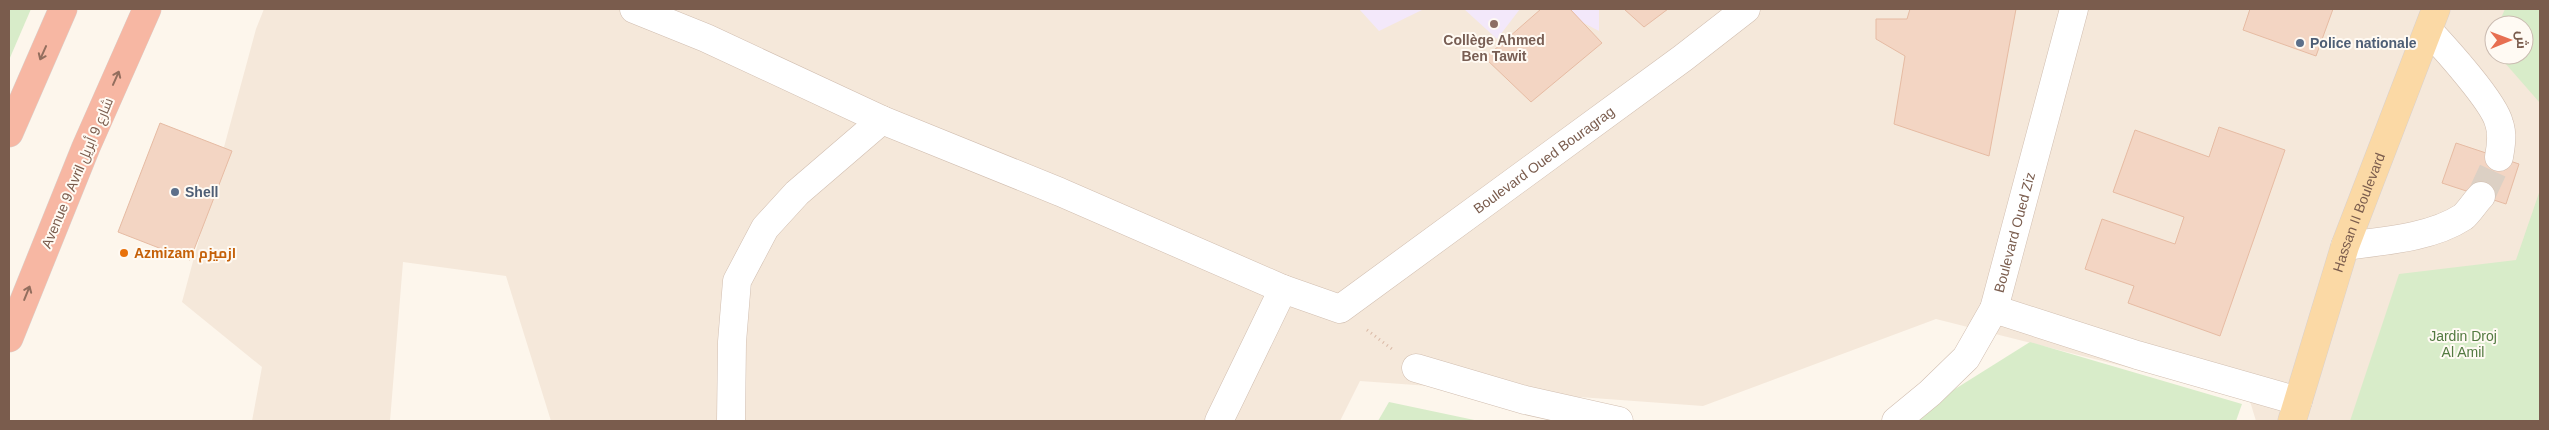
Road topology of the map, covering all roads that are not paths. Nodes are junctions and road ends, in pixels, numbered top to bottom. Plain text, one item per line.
1 (63, 9) edge
2 (147, 9) edge
3 (634, 9) edge
4 (1746, 9) edge
5 (2074, 9) edge
6 (2432, 20) edge
7 (882, 120) junction
8 (9, 133) edge
9 (2499, 158) tunnel mouth
10 (2481, 196) tunnel mouth
11 (2345, 246) junction
12 (1283, 289) junction
13 (1994, 309) junction
14 (9, 338) edge
15 (1416, 368) road end
16 (2295, 411) edge
17 (731, 421) edge
18 (1219, 421) edge
19 (1620, 421) edge
20 (1896, 421) edge

1 -> 8 highway
14 -> 2 highway, Avenue 9 Avril شارع 9 أبريل
3 - 7 street
4 - 12 street, Boulevard Oued Bouragrag
5 - 13 street, Boulevard Oued Ziz
6 - 9 street
6 - 11 main road, Hassan II Boulevard
7 - 12 street
7 - 17 street
10 - 11 street
11 - 16 main road, Hassan II Boulevard
12 - 18 street
13 - 16 street
13 - 20 street, Boulevard Oued Ziz
15 - 19 street

